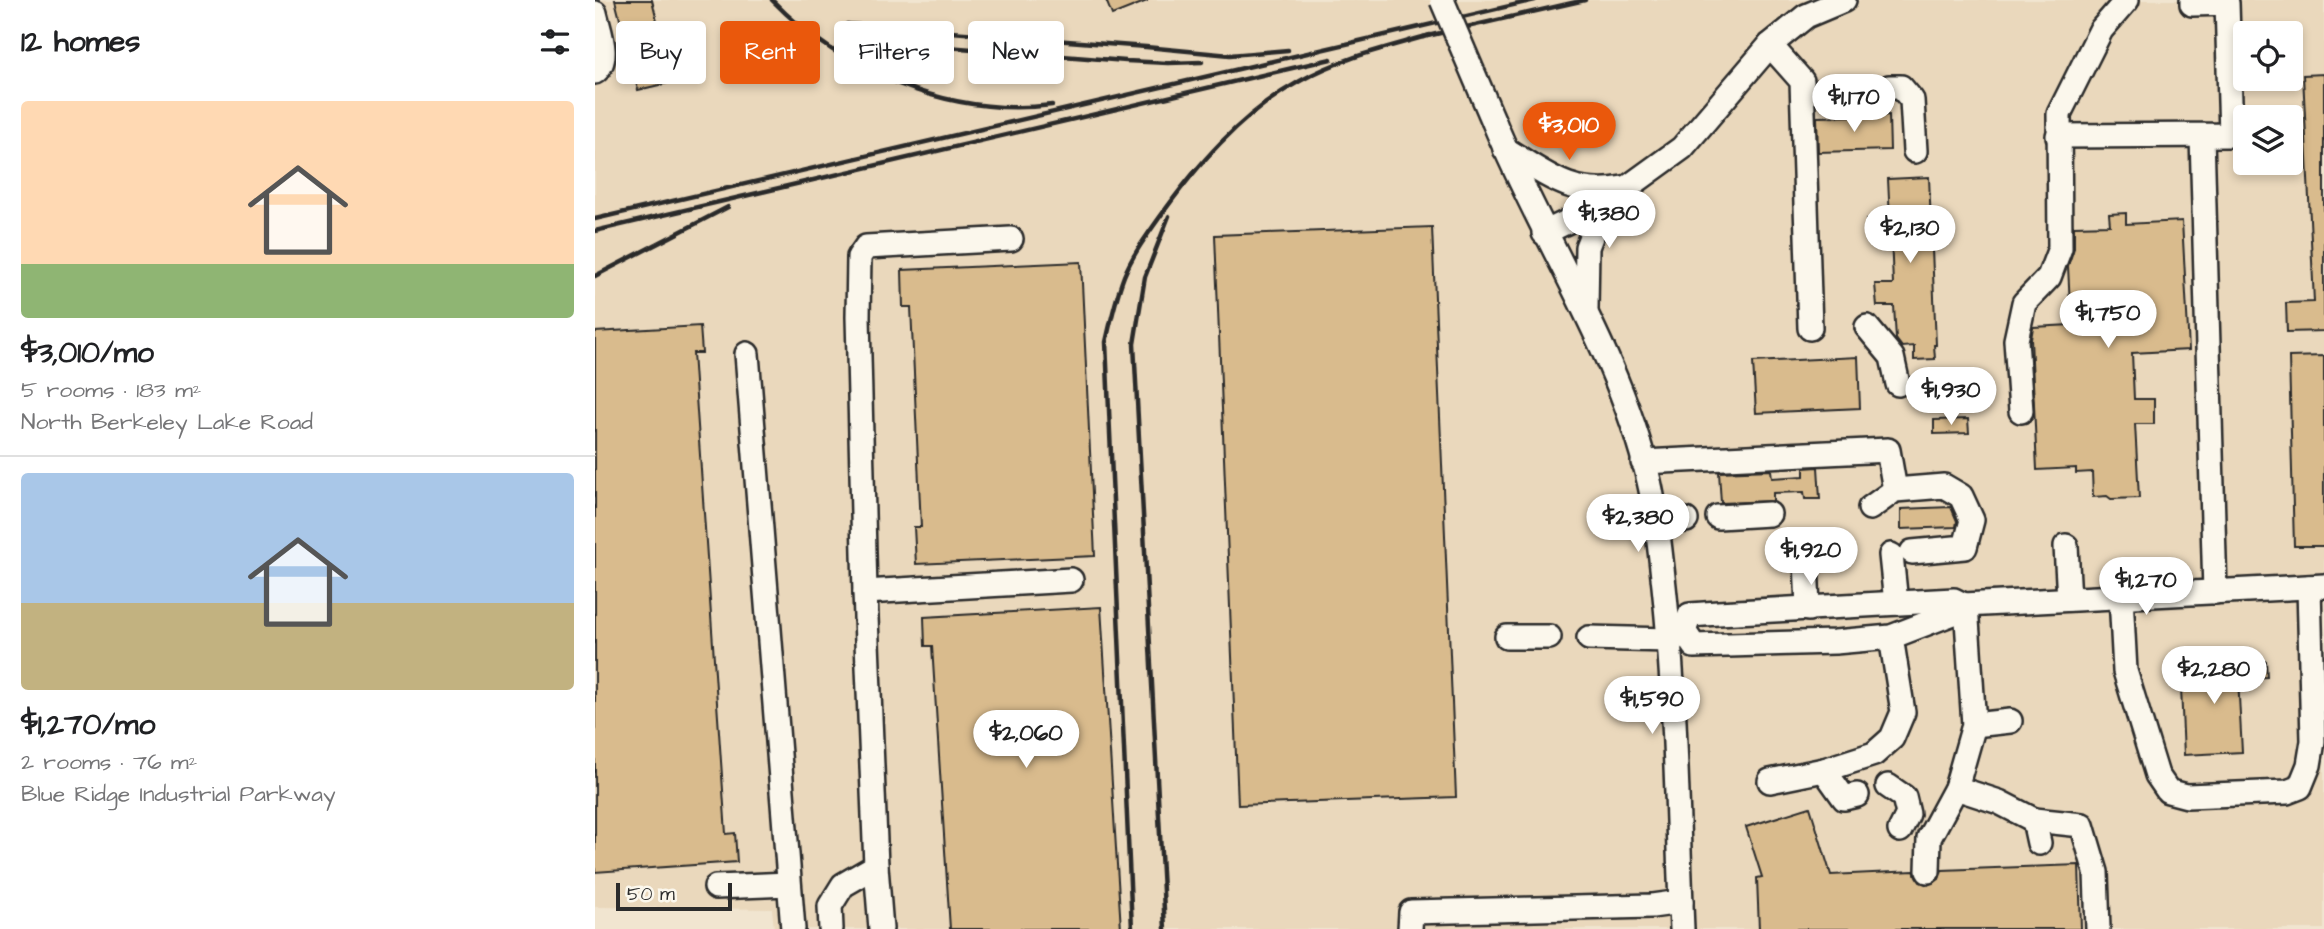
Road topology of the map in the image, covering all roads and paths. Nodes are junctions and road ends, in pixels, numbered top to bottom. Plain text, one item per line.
1 (1442, 0) edge
2 (1844, 0) edge
3 (2127, 0) edge
4 (2192, 0) edge
5 (595, 13) edge
6 (1770, 45) junction
7 (595, 72) edge
8 (1889, 87) dead end
9 (2058, 136) junction
10 (2202, 136) junction
11 (1505, 149) junction
12 (1915, 151) dead end
13 (1633, 186) junction
14 (1544, 233) junction
15 (1011, 239) dead end
16 (1587, 315) junction
17 (1867, 327) dead end
18 (1810, 328) dead end
19 (747, 354) dead end
20 (1898, 384) dead end
21 (2021, 411) dead end
22 (1643, 462) junction
23 (1895, 490) junction
24 (1870, 508) dead end
25 (1769, 514) dead end
26 (1718, 517) dead end
27 (1686, 520) dead end
28 (1657, 522) junction
29 (2066, 546) dead end
30 (1806, 559) dead end
31 (1071, 580) dead end
32 (2316, 587) edge
33 (865, 592) junction
34 (2215, 592) junction
35 (2121, 596) junction
36 (2069, 599) junction
37 (1896, 603) junction
38 (1965, 605) junction
39 (1808, 610) junction
40 (1674, 634) junction
41 (1507, 637) dead end
42 (1549, 637) dead end
43 (1891, 637) junction
44 (1589, 638) dead end
45 (2010, 721) dead end
46 (1974, 725) junction
47 (1824, 770) junction
48 (1770, 781) dead end
49 (1888, 786) dead end
50 (1956, 788) junction
51 (1857, 795) dead end
52 (2034, 820) junction
53 (1900, 830) dead end
54 (2039, 843) dead end
55 (876, 866) junction
56 (1928, 871) dead end
57 (788, 884) junction
58 (716, 887) dead end
59 (1681, 902) junction
60 (830, 918) edge
61 (1599, 918) edge
62 (793, 929) edge
63 (881, 929) edge
64 (1410, 929) edge
65 (1682, 929) edge
66 (2098, 929) edge

1 - 11 street, bridge
2 - 6 street
3 - 9 street
4 - 10 street
5 - 7 street
6 - 13 street
6 - 18 street
8 - 12 street
9 - 10 street
9 - 21 street
10 - 34 street
11 - 13 street
11 - 14 street
13 - 14 street
13 - 16 street
14 - 16 street
15 - 33 street
16 - 22 street
17 - 20 street
19 - 57 street
22 - 23 street
22 - 28 street
23 - 24 street
23 - 37 street
25 - 26 street
27 - 28 street
28 - 40 street
29 - 36 street
30 - 39 street
31 - 33 street
32 - 34 street
32 - 35 street
33 - 55 street
34 - 35 street
35 - 36 street
36 - 38 street
37 - 38 street
37 - 39 street
38 - 43 street
38 - 46 street
39 - 40 street
40 - 43 street
40 - 44 street
40 - 59 street
41 - 42 street
43 - 47 street
45 - 46 street
46 - 50 street
47 - 48 street
47 - 51 street
49 - 53 street
50 - 52 street
50 - 56 street
52 - 54 street
52 - 66 street
55 - 60 street
55 - 63 street
57 - 58 street
57 - 62 street
59 - 61 street
59 - 65 street
61 - 64 street

